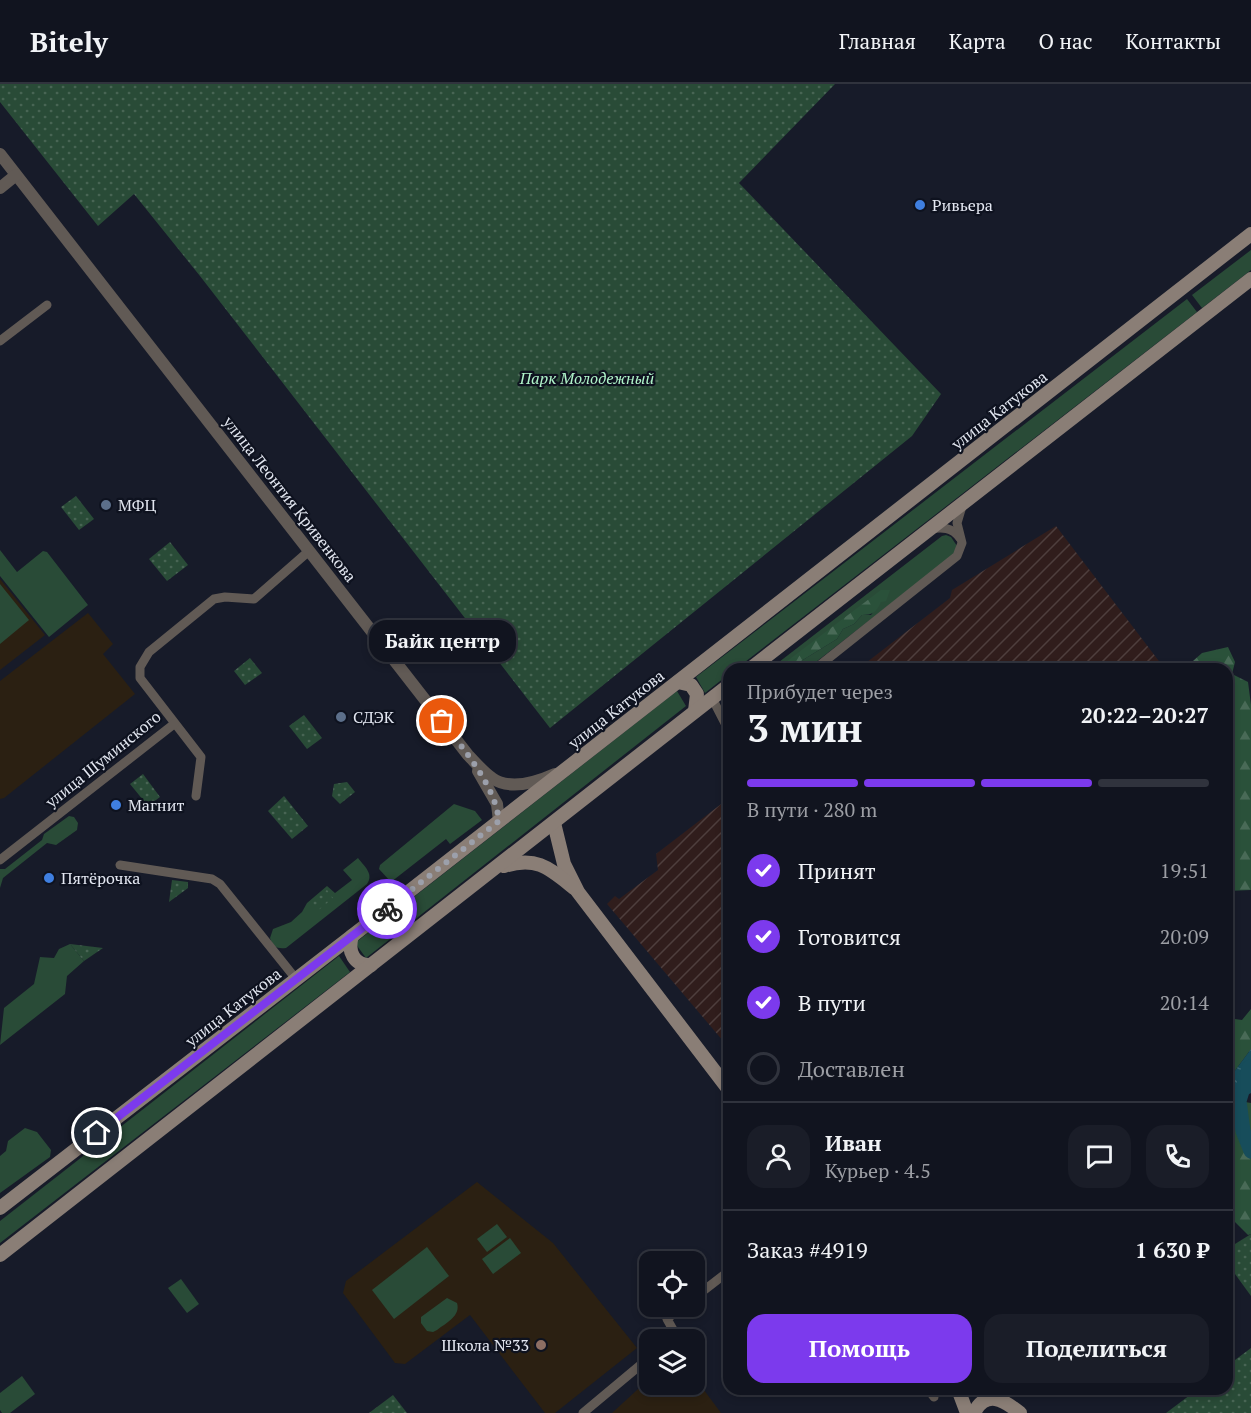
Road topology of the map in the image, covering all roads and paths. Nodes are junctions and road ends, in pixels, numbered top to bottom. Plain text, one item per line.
1 (0, 154) edge
2 (16, 175) junction
3 (0, 188) edge
4 (1251, 234) edge
5 (1251, 279) edge
6 (47, 305) dead end
7 (0, 341) edge
8 (963, 503) junction
9 (930, 529) junction
10 (962, 543) junction
11 (309, 551) junction
12 (758, 663) edge
13 (823, 663) edge
14 (678, 682) junction
15 (723, 690) edge
16 (712, 698) junction
17 (695, 711) junction
18 (723, 719) edge
19 (174, 724) junction
20 (468, 754) junction
21 (567, 768) junction
22 (196, 796) dead end
23 (499, 821) junction
24 (554, 823) junction
25 (0, 860) edge
26 (120, 865) dead end
27 (497, 867) junction
28 (578, 892) junction
29 (352, 936) junction
30 (371, 965) junction
31 (296, 979) junction
32 (723, 1082) edge
33 (0, 1208) edge
34 (0, 1255) edge
35 (723, 1276) edge
36 (705, 1290) edge
37 (639, 1366) edge
38 (960, 1395) edge
39 (999, 1395) edge
40 (1015, 1409) edge
41 (583, 1413) edge
42 (967, 1413) edge
43 (974, 1413) edge

1 - 2 street, улица Леонтия Кривенкова
2 - 3 street
2 - 11 street, улица Леонтия Кривенкова
4 - 14 main road, улица Катукова
5 - 8 main road
6 - 7 street
8 - 9 main road
8 - 10 street
9 - 10 street
9 - 12 main road
10 - 13 street
11 - 19 street, улица Шуминского
11 - 20 street, улица Леонтия Кривенкова
14 - 17 main road
14 - 21 main road, улица Катукова
15 - 16 main road
16 - 17 main road
16 - 18 street
17 - 24 main road
19 - 22 street
19 - 25 street, улица Шуминского
20 - 21 street, улица Леонтия Кривенкова
20 - 23 street
21 - 23 main road, улица Катукова
23 - 29 main road, улица Катукова
24 - 27 main road
24 - 28 main road
26 - 31 street
27 - 28 main road
27 - 30 main road
28 - 32 main road
29 - 30 main road
29 - 31 main road, улица Катукова
30 - 34 main road
31 - 33 main road, улица Катукова
35 - 36 street
37 - 41 street
38 - 42 main road
39 - 40 main road
40 - 43 main road

